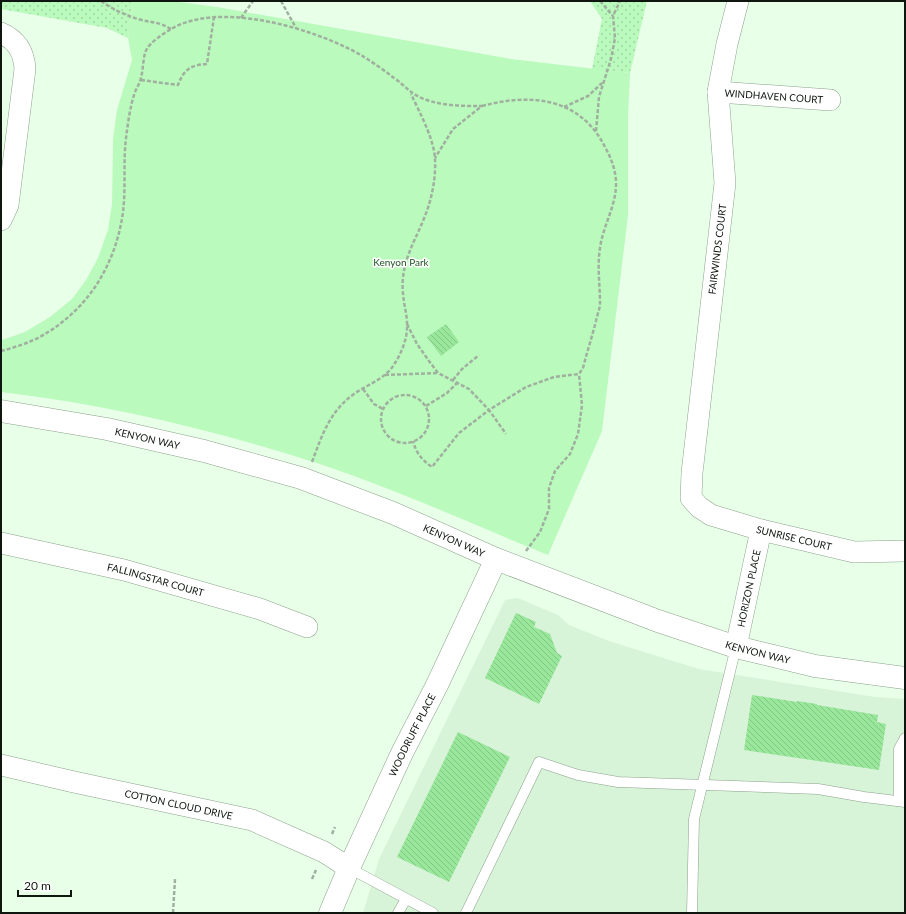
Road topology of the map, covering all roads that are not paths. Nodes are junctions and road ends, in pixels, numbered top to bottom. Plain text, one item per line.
1 (738, 1) edge
2 (1, 32) edge
3 (718, 92) junction
4 (830, 100) dead end
5 (1, 220) edge
6 (1, 411) edge
7 (691, 498) joint
8 (761, 530) junction
9 (1, 543) edge
10 (905, 551) edge
11 (496, 559) junction
12 (307, 627) dead end
13 (736, 647) junction
14 (905, 678) edge
15 (905, 738) edge
16 (1, 764) edge
17 (702, 784) junction
18 (902, 802) edge
19 (349, 868) junction
20 (406, 898) junction
21 (330, 913) edge
22 (398, 913) edge
23 (434, 913) edge
24 (466, 913) edge
25 (692, 913) edge

1 - 3 street, FAIRWINDS COURT
2 - 5 street
3 - 4 street, WINDHAVEN COURT
3 - 7 street, FAIRWINDS COURT
6 - 11 street, KENYON WAY
7 - 8 street, SUNRISE COURT
8 - 10 street, SUNRISE COURT
8 - 13 street, HORIZON PLACE
9 - 12 street, FALLINGSTAR COURT
11 - 13 street, KENYON WAY
11 - 19 street, WOODRUFF PLACE
13 - 14 street, KENYON WAY
13 - 17 lane
15 - 18 lane
16 - 19 street, COTTON CLOUD DRIVE
17 - 18 lane
17 - 24 lane
17 - 25 lane
19 - 20 lane
19 - 21 street, WOODRUFF PLACE
20 - 22 lane
20 - 23 lane

